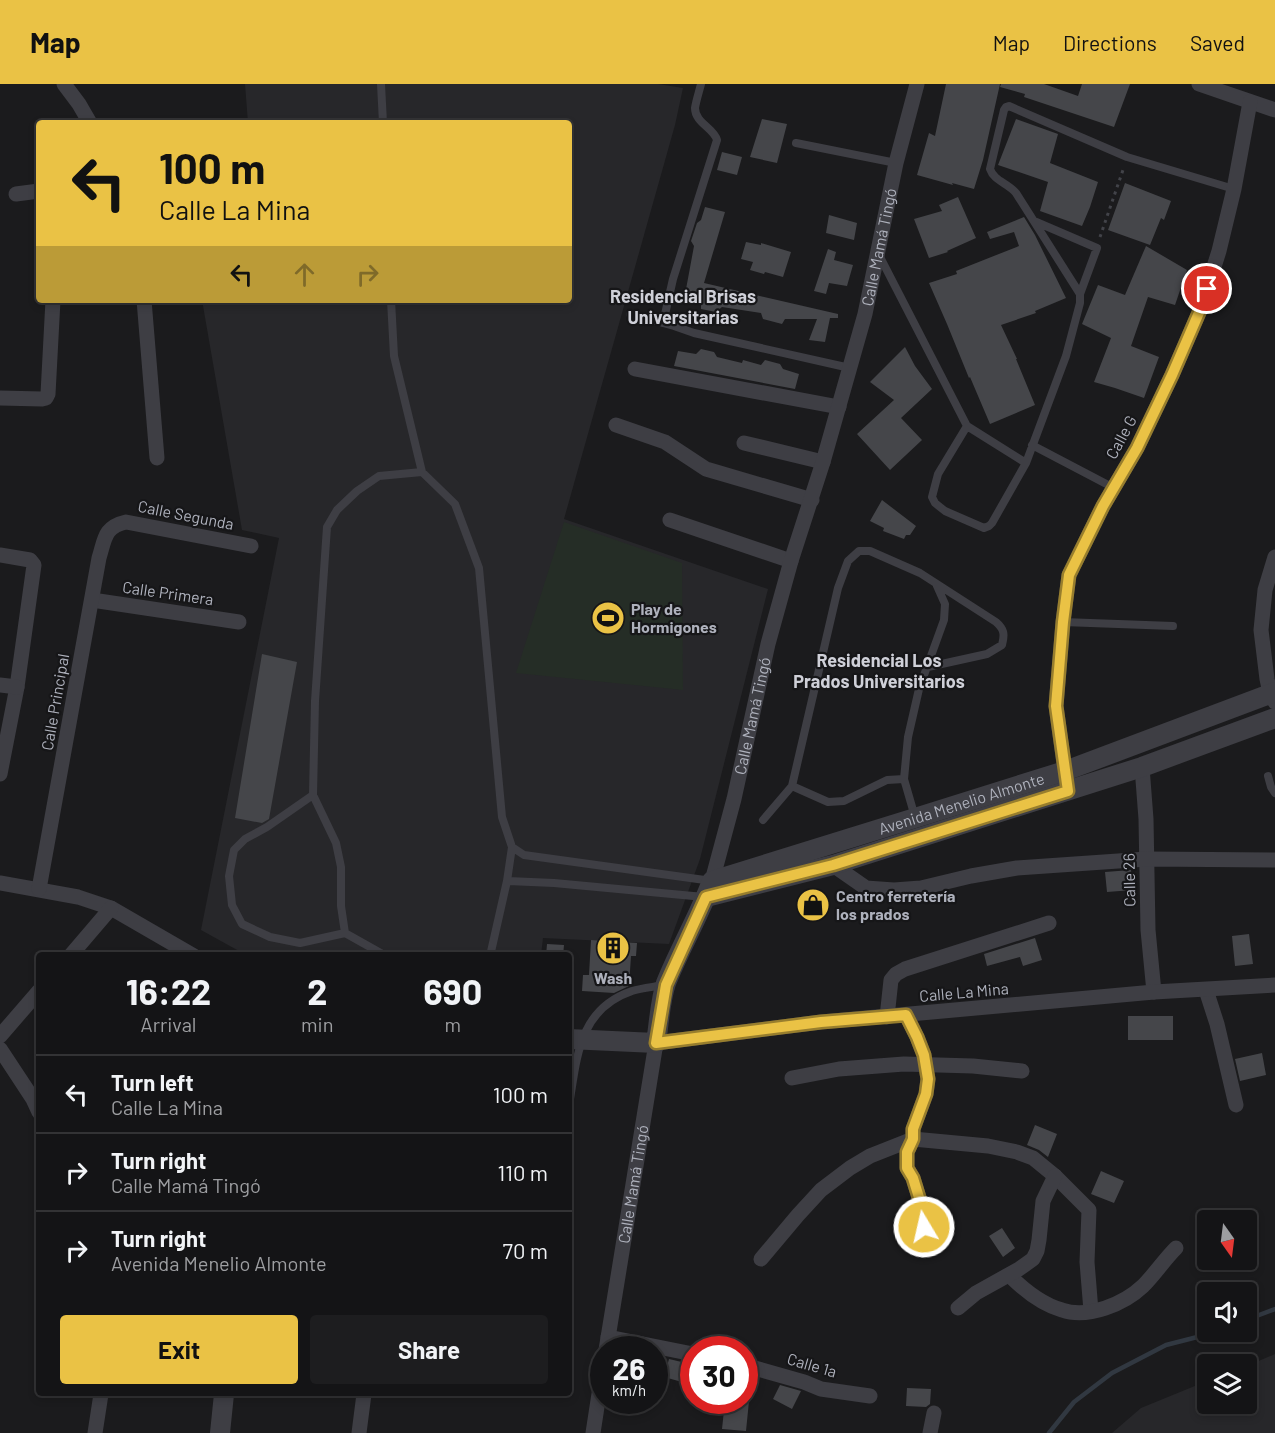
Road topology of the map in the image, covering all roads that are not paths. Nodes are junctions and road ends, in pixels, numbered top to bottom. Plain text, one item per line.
1 (64, 84) edge
2 (381, 84) edge
3 (701, 84) edge
4 (916, 84) edge
5 (1199, 84) edge
6 (1250, 102) junction
7 (1275, 110) edge
8 (88, 120) edge
9 (383, 120) edge
10 (796, 143) dead end
11 (896, 163) junction
12 (1234, 189) junction
13 (36, 191) edge
14 (16, 194) dead end
15 (1034, 221) junction
16 (878, 252) junction
17 (1080, 294) junction
18 (53, 303) edge
19 (144, 303) edge
20 (391, 303) edge
21 (630, 314) dead end
22 (663, 323) junction
23 (850, 368) junction
24 (634, 369) dead end
25 (0, 398) edge
26 (839, 407) junction
27 (616, 425) dead end
28 (968, 426) junction
29 (744, 443) dead end
30 (1032, 445) junction
31 (157, 458) dead end
32 (823, 462) junction
33 (1026, 463) junction
34 (422, 472) junction
35 (1114, 488) junction
36 (812, 500) junction
37 (670, 520) dead end
38 (115, 524) joint
39 (251, 546) dead end
40 (0, 555) edge
41 (1275, 557) edge
42 (791, 561) junction
43 (936, 584) junction
44 (92, 600) junction
45 (239, 622) dead end
46 (1063, 622) junction
47 (1173, 626) dead end
48 (928, 667) junction
49 (0, 685) edge
50 (17, 687) junction
51 (1274, 696) edge
52 (1275, 718) edge
53 (1142, 767) junction
54 (1065, 771) junction
55 (0, 774) edge
56 (1268, 776) dead end
57 (904, 779) junction
58 (792, 786) junction
59 (1068, 791) junction
60 (1275, 793) edge
61 (313, 795) junction
62 (915, 818) junction
63 (763, 820) dead end
64 (512, 847) junction
65 (1147, 859) junction
66 (1275, 860) edge
67 (833, 865) junction
68 (507, 881) junction
69 (0, 883) edge
70 (39, 889) junction
71 (709, 889) junction
72 (111, 908) junction
73 (1049, 923) dead end
74 (345, 933) junction
75 (76, 952) edge
76 (187, 952) edge
77 (379, 952) edge
78 (491, 952) edge
79 (666, 985) junction
80 (1275, 985) edge
81 (1206, 990) junction
82 (1154, 992) junction
83 (36, 994) edge
84 (906, 1015) junction
85 (887, 1017) junction
86 (0, 1036) edge
87 (575, 1040) edge
88 (656, 1043) junction
89 (0, 1049) edge
90 (926, 1064) junction
91 (572, 1070) edge
92 (1022, 1071) dead end
93 (792, 1077) dead end
94 (1236, 1105) dead end
95 (36, 1106) edge
96 (913, 1139) junction
97 (1056, 1176) junction
98 (923, 1242) dead end
99 (1176, 1248) dead end
100 (761, 1259) dead end
101 (1009, 1275) junction
102 (958, 1308) dead end
103 (1091, 1311) junction
104 (608, 1336) edge
105 (758, 1369) edge
106 (101, 1396) edge
107 (224, 1396) edge
108 (364, 1396) edge
109 (870, 1396) dead end
110 (934, 1413) dead end
111 (599, 1414) edge
112 (598, 1432) edge
113 (95, 1433) edge
114 (220, 1433) edge
115 (358, 1433) edge
116 (930, 1433) edge

1 - 8 street
2 - 9 lane
3 - 22 lane
4 - 11 street, Calle Mamá Tingó
5 - 6 street
6 - 7 street
6 - 12 street, Calle G
10 - 11 lane
11 - 16 street, Calle Mamá Tingó
12 - 15 lane
12 - 35 street, Calle G
13 - 14 street
15 - 17 lane
15 - 17 lane
16 - 23 street, Calle Mamá Tingó
16 - 28 lane
17 - 30 lane
18 - 25 street
19 - 31 street
20 - 34 lane
21 - 22 lane
22 - 23 lane
23 - 26 street, Calle Mamá Tingó
24 - 26 street
26 - 32 street, Calle Mamá Tingó
27 - 36 street
28 - 33 lane
28 - 33 lane
29 - 32 street
30 - 33 lane
30 - 35 lane
32 - 36 street, Calle Mamá Tingó
34 - 61 lane
34 - 64 lane
35 - 46 street, Calle G
36 - 42 street, Calle Mamá Tingó
37 - 42 street
38 - 39 street, Calle Segunda
38 - 44 street, Calle Principal
40 - 50 street
41 - 51 street
42 - 71 street, Calle Mamá Tingó
43 - 48 lane
43 - 48 lane
43 - 58 lane
44 - 45 street, Calle Primera
44 - 70 street, Calle Principal
46 - 47 lane
46 - 54 street, Calle G
48 - 57 lane
49 - 50 street
50 - 55 street
51 - 54 street, Avenida Menelio Almonte
52 - 53 street, Avenida Menelio Almonte
53 - 59 street, Avenida Menelio Almonte
53 - 65 street, Calle 26
54 - 59 street, Calle G
54 - 62 street, Avenida Menelio Almonte
56 - 60 lane
57 - 58 lane
57 - 62 lane
58 - 63 lane
59 - 67 street, Avenida Menelio Almonte
61 - 74 lane
61 - 74 lane
62 - 71 street, Avenida Menelio Almonte
64 - 68 lane
64 - 71 lane
65 - 66 street
65 - 67 street
65 - 82 street, Calle 26
67 - 71 street, Avenida Menelio Almonte
68 - 71 lane
68 - 78 lane
69 - 70 street
70 - 72 street
71 - 79 street, Calle Mamá Tingó
72 - 75 street
72 - 76 street
73 - 85 street
74 - 77 lane
79 - 87 lane
79 - 88 street, Calle Mamá Tingó
80 - 81 street, Calle La Mina
81 - 82 street, Calle La Mina
81 - 94 street
82 - 84 street, Calle La Mina
83 - 86 street
84 - 85 street, Calle La Mina
84 - 90 street
85 - 88 street, Calle La Mina
87 - 88 street
87 - 91 lane
88 - 104 street, Calle Mamá Tingó
89 - 95 street
90 - 92 street
90 - 93 street
90 - 96 street
96 - 97 street
96 - 98 street
96 - 100 street
97 - 101 street
97 - 103 street
99 - 103 street
101 - 102 street
101 - 103 street
105 - 109 street, Calle 1a
106 - 113 street
107 - 114 street
108 - 115 street
110 - 116 street
111 - 112 street

